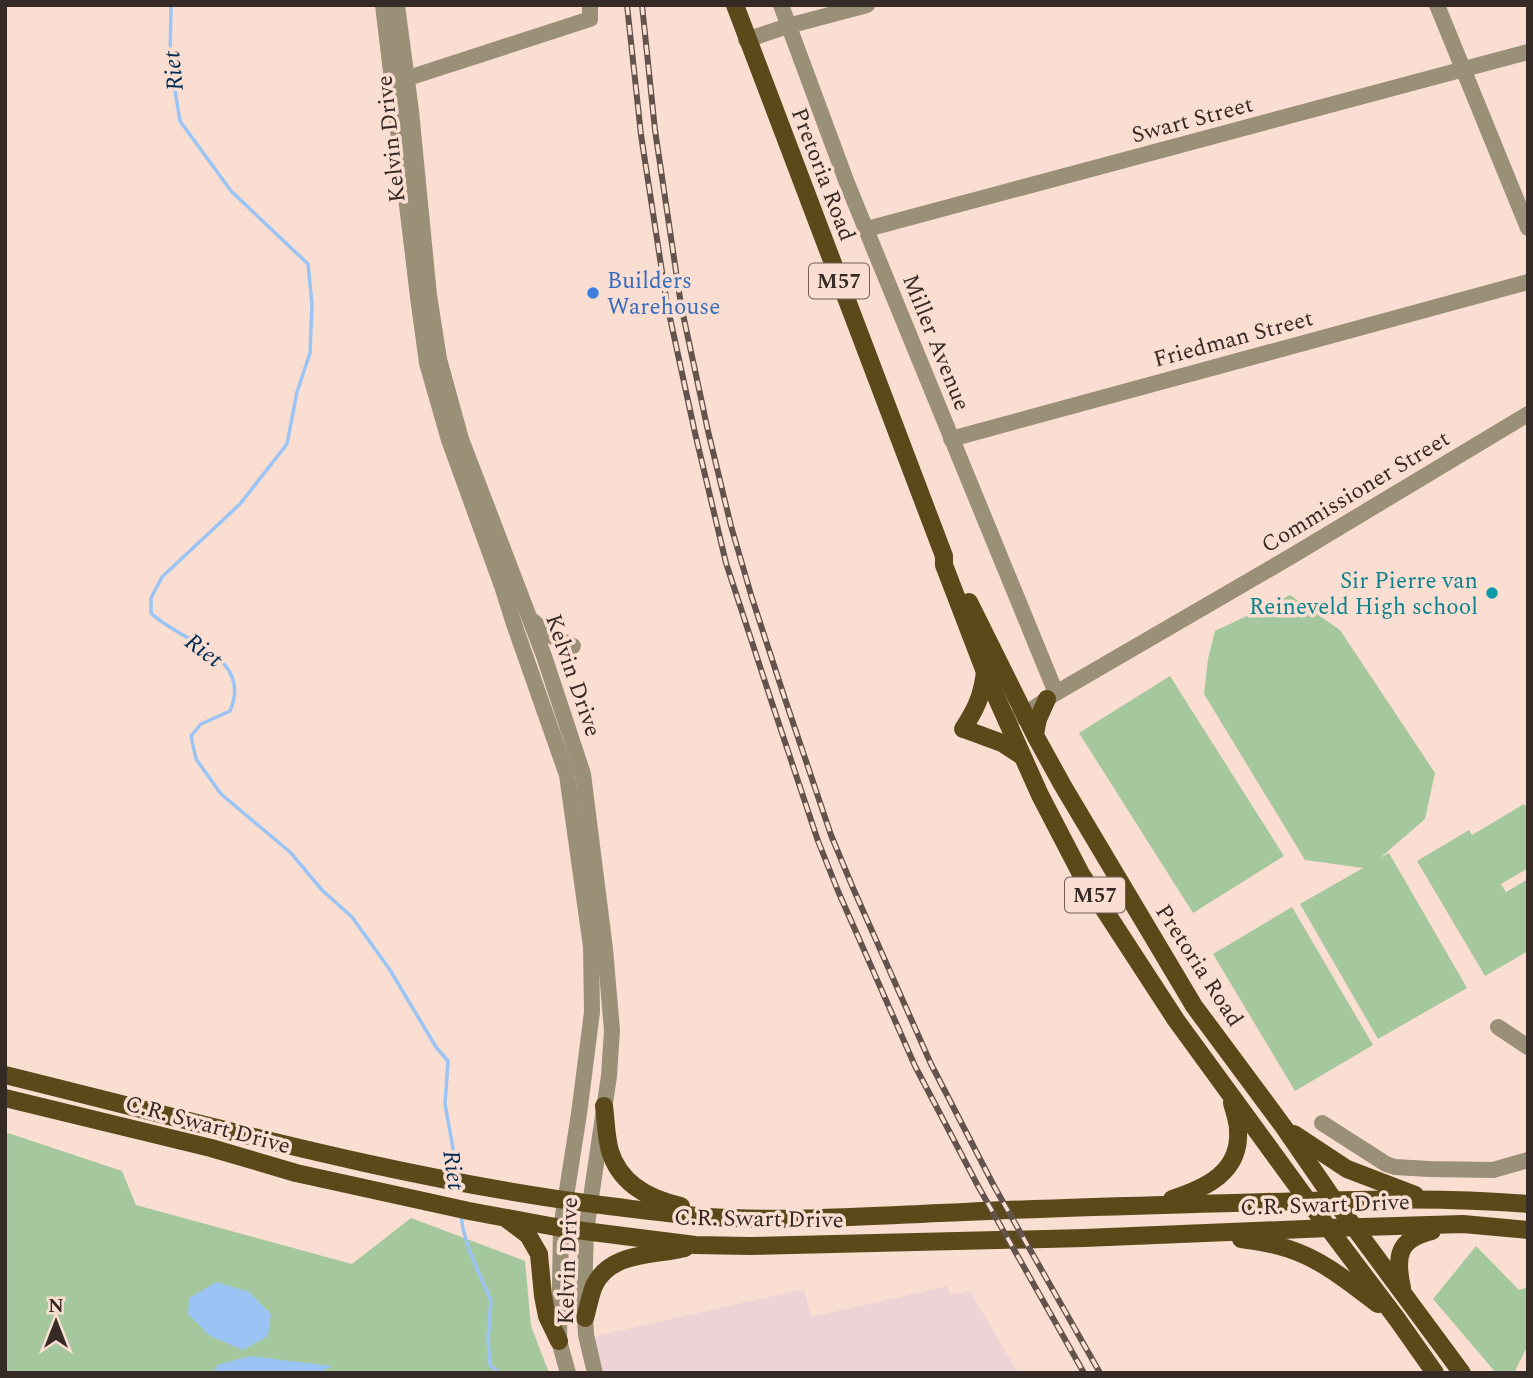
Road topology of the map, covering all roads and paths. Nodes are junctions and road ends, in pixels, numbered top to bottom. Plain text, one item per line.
1 (383, 5) edge
2 (397, 5) edge
3 (590, 5) edge
4 (735, 5) edge
5 (781, 5) edge
6 (867, 5) edge
7 (1437, 5) edge
8 (788, 26) junction
9 (746, 40) junction
10 (1528, 52) edge
11 (1464, 70) junction
12 (399, 81) junction
13 (1528, 228) edge
14 (867, 229) junction
15 (1528, 282) edge
16 (1528, 414) edge
17 (951, 439) junction
18 (944, 556) junction
19 (531, 619) junction
20 (573, 646) dead end
21 (985, 672) junction
22 (1051, 696) junction
23 (1025, 714) junction
24 (1006, 721) junction
25 (1035, 734) junction
26 (1022, 756) junction
27 (1498, 1027) dead end
28 (1528, 1047) edge
29 (5, 1075) edge
30 (1230, 1093) junction
31 (5, 1098) edge
32 (604, 1106) junction
33 (1322, 1123) dead end
34 (1283, 1126) junction
35 (1528, 1160) edge
36 (1427, 1199) junction
37 (1334, 1200) junction
38 (564, 1201) junction
39 (1308, 1201) junction
40 (590, 1204) junction
41 (1152, 1205) junction
42 (1528, 1205) edge
43 (505, 1218) junction
44 (733, 1218) junction
45 (1463, 1224) junction
46 (1356, 1227) junction
47 (561, 1228) junction
48 (1329, 1228) junction
49 (1528, 1230) edge
50 (586, 1231) junction
51 (1198, 1233) junction
52 (695, 1245) junction
53 (1403, 1292) junction
54 (585, 1318) junction
55 (1397, 1318) junction
56 (559, 1341) junction
57 (568, 1373) edge
58 (595, 1373) edge
59 (1435, 1373) edge
60 (1462, 1373) edge

1 - 12 street, Kelvin Drive
2 - 12 street, Kelvin Drive
3 - 12 street
4 - 9 main road, Pretoria Road / M57
5 - 8 street, Miller Avenue / M57
6 - 8 street
7 - 11 street
8 - 9 street
8 - 14 street, Miller Avenue / M57
9 - 18 main road, Pretoria Road / M57
10 - 11 street, Swart Street
11 - 13 street
11 - 14 street, Swart Street
12 - 19 street, Kelvin Drive
12 - 38 street, Kelvin Drive
14 - 17 street, Miller Avenue / M57
15 - 17 street, Friedman Street
16 - 22 street, Commissioner Street
17 - 22 street, Miller Avenue / M57
18 - 21 main road, Pretoria Road / M57
18 - 23 main road, Pretoria Road / M57
19 - 20 street
19 - 32 street, Kelvin Drive
21 - 24 main road, Pretoria Road / M57
21 - 26 main road
22 - 23 street, Commissioner Street
22 - 25 main road
23 - 24 street, Commissioner Street
23 - 25 main road, Pretoria Road / M57
24 - 26 main road, Pretoria Road / M57
25 - 34 main road, Pretoria Road / M57
26 - 30 main road, Pretoria Road / M57
27 - 28 street
29 - 38 main road, C.R. Swart Drive
30 - 39 main road, Pretoria Road / M57
30 - 41 main road
31 - 43 main road, C.R. Swart Drive
32 - 40 street, Kelvin Drive
32 - 44 main road
33 - 35 street
34 - 36 main road
34 - 37 main road, Pretoria Road / M57
36 - 37 main road, C.R. Swart Drive
36 - 42 main road, C.R. Swart Drive
37 - 39 main road, C.R. Swart Drive
37 - 46 main road, Pretoria Road / M57
38 - 40 main road, C.R. Swart Drive
38 - 47 street, Kelvin Drive
39 - 41 main road, C.R. Swart Drive
39 - 48 main road, Pretoria Road / M57
40 - 44 main road, C.R. Swart Drive
40 - 50 street, Kelvin Drive
41 - 44 main road, C.R. Swart Drive
43 - 47 main road, C.R. Swart Drive
43 - 56 main road
45 - 46 main road, C.R. Swart Drive
45 - 49 main road, C.R. Swart Drive
45 - 53 main road
46 - 48 main road, C.R. Swart Drive
46 - 53 main road, Pretoria Road / M57
47 - 50 main road, C.R. Swart Drive
47 - 56 street, Kelvin Drive
48 - 51 main road, C.R. Swart Drive
48 - 55 main road, Pretoria Road / M57
50 - 52 main road, C.R. Swart Drive
50 - 54 street, Kelvin Drive
51 - 52 main road, C.R. Swart Drive
51 - 55 main road
52 - 54 main road
53 - 60 main road, Pretoria Road / M57
54 - 58 street, Kelvin Drive
55 - 59 main road, Pretoria Road / M57
56 - 57 street, Kelvin Drive

